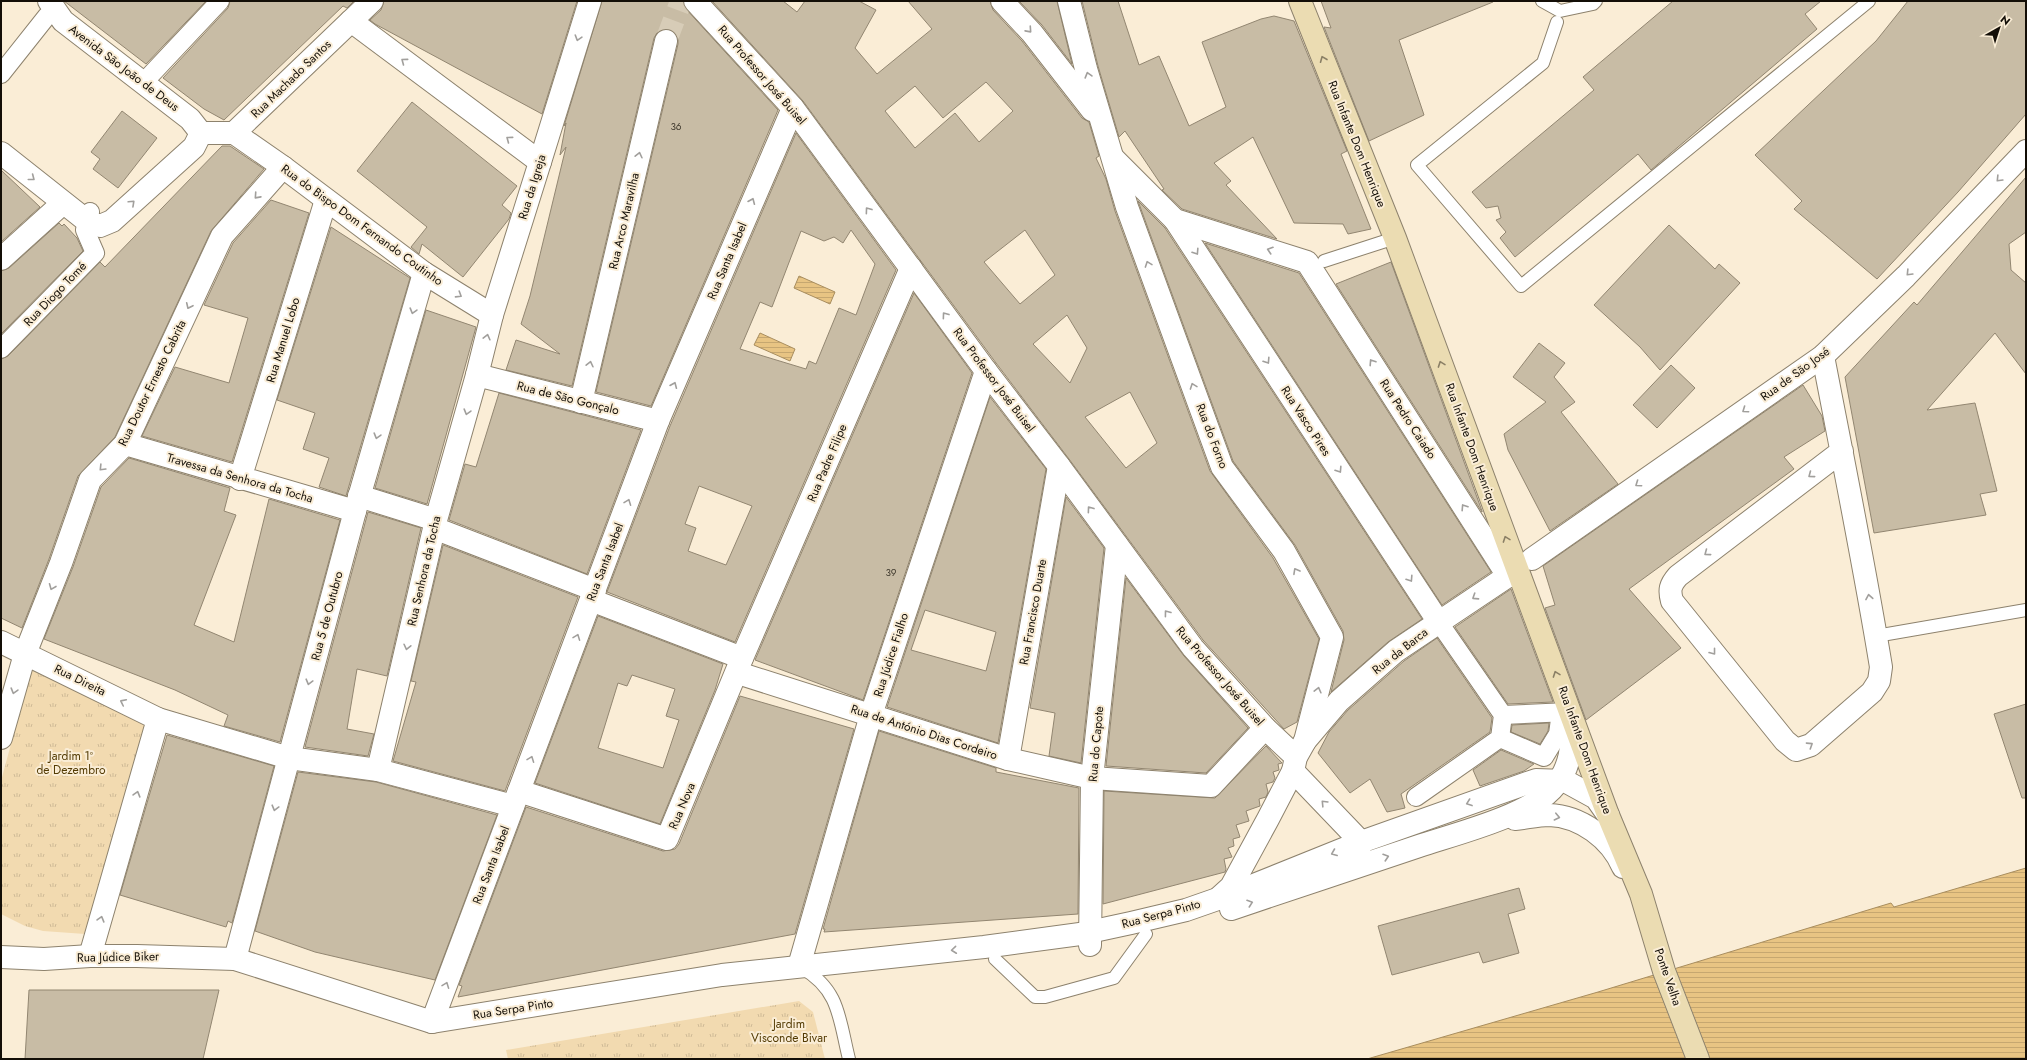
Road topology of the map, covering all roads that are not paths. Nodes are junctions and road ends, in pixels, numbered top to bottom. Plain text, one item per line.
1 (220, 1) edge
2 (372, 1) edge
3 (590, 1) edge
4 (695, 1) edge
5 (1002, 1) edge
6 (1069, 1) edge
7 (1300, 1) edge
8 (1542, 1) edge
9 (1596, 1) edge
10 (1869, 1) edge
11 (56, 6) edge
12 (351, 21) junction
13 (1557, 22) dead end
14 (666, 41) tunnel mouth
15 (1, 74) edge
16 (143, 83) junction
17 (793, 108) junction
18 (1103, 126) junction
19 (201, 133) junction
20 (234, 134) junction
21 (2026, 151) edge
22 (1, 153) edge
23 (1113, 158) junction
24 (540, 162) junction
25 (283, 167) junction
26 (326, 200) junction
27 (63, 203) junction
28 (92, 220) junction
29 (1175, 220) junction
30 (1395, 238) junction
31 (1, 259) edge
32 (1316, 262) junction
33 (911, 268) junction
34 (424, 273) junction
35 (492, 315) junction
36 (1, 349) edge
37 (1823, 356) junction
38 (986, 371) junction
39 (477, 375) junction
40 (581, 402) junction
41 (658, 421) junction
42 (125, 444) junction
43 (1842, 451) junction
44 (1059, 466) junction
45 (240, 479) junction
46 (357, 504) junction
47 (435, 524) junction
48 (1117, 545) junction
49 (1532, 559) dead end
50 (1508, 576) joint
51 (593, 595) junction
52 (2026, 610) edge
53 (1438, 621) junction
54 (1876, 636) junction
55 (1, 642) edge
56 (25, 654) junction
57 (740, 665) junction
58 (1564, 706) junction
59 (871, 715) junction
60 (1503, 715) junction
61 (158, 719) junction
62 (1265, 728) junction
63 (1, 738) edge
64 (1500, 738) junction
65 (1298, 756) junction
66 (289, 758) junction
67 (1008, 758) junction
68 (378, 770) junction
69 (1092, 778) junction
70 (1558, 782) junction
71 (1416, 797) dead end
72 (516, 799) junction
73 (1608, 815) junction
74 (1268, 819) junction
75 (1490, 822) junction
76 (1361, 842) junction
77 (1338, 873) junction
78 (1275, 876) junction
79 (1309, 882) junction
80 (1638, 895) junction
81 (1219, 898) junction
82 (1146, 934) junction
83 (1090, 938) junction
84 (90, 956) junction
85 (1, 957) edge
86 (235, 959) junction
87 (995, 959) junction
88 (799, 966) junction
89 (432, 1022) junction
90 (849, 1059) edge
91 (1698, 1059) edge

1 - 16 street
2 - 12 street, Rua Machado Santos
3 -> 24 street, Rua da Igreja
4 - 17 street, Rua Professor José Buisel
5 -> 18 street
18 -> 6 street, Rua do Forno
30 -> 7 main road, Rua Infante Dom Henrique
8 - 9 lane
10 - 13 lane
11 - 15 street
11 - 16 street, Avenida São João de Deus
12 - 20 street, Rua Machado Santos
24 -> 12 street
40 -> 14 street, Rua Arco Maravilha
16 - 19 street, Avenida São João de Deus
33 -> 17 street, Rua Professor José Buisel
41 -> 17 street, Rua Santa Isabel
18 - 23 street, Rua do Forno
19 - 20 street
28 -> 19 street
20 - 25 street, Rua do Bispo Dom Fernando Coutinho
21 -> 37 street, Rua de São José
22 -> 27 street
23 - 29 street, Rua Vasco Pires
65 -> 23 street, Rua do Forno
24 - 35 street, Rua da Igreja
25 - 26 street, Rua do Bispo Dom Fernando Coutinho
25 -> 42 street, Rua Doutor Ernesto Cabrita
26 - 34 street, Rua do Bispo Dom Fernando Coutinho
26 - 45 street, Rua Manuel Lobo
27 - 28 street
27 - 31 street
28 - 36 street, Rua Diogo Tomé
32 -> 29 street
29 -> 53 street, Rua Vasco Pires
30 - 32 lane
58 -> 30 main road, Rua Infante Dom Henrique
50 -> 32 street, Rua Pedro Caiado
38 -> 33 street, Rua Professor José Buisel
33 - 57 street, Rua Padre Filipe
34 -> 35 street, Rua do Bispo Dom Fernando Coutinho
34 -> 46 street, Rua 5 de Outubro
39 -> 35 street, Rua da Igreja
37 - 43 street
37 -> 49 street, Rua de São José
38 - 44 street, Rua Professor José Buisel
38 - 59 street, Rua Júdice Fialho
39 - 40 street, Rua de São Gonçalo
39 -> 47 street, Rua Senhora da Tocha
40 - 41 street, Rua de São Gonçalo
51 -> 41 street, Rua Santa Isabel
42 - 45 street, Travessa da Senhora da Tocha
42 -> 56 street, Rua Doutor Ernesto Cabrita
54 -> 43 street
43 -> 54 street
48 -> 44 street, Rua Professor José Buisel
44 - 67 street, Rua Francisco Duarte
45 - 46 street, Travessa da Senhora da Tocha
46 - 47 street, Travessa da Senhora da Tocha
46 -> 66 street, Rua 5 de Outubro
47 - 51 street, Travessa da Senhora da Tocha
47 -> 68 street, Rua Senhora da Tocha
62 -> 48 street, Rua Professor José Buisel
48 - 69 street, Rua do Capote
50 -> 53 street, Rua da Barca
51 - 57 street, Rua de António Dias Cordeiro
72 -> 51 street, Rua Santa Isabel
52 - 54 lane
53 - 60 street
53 - 65 street, Rua da Barca
55 - 56 street, Rua Direita
61 -> 56 street, Rua Direita
56 -> 63 street, Rua Doutor Ernesto Cabrita
57 - 59 street, Rua de António Dias Cordeiro
57 - 72 street, Rua Nova
58 - 60 street
58 - 64 street
58 - 70 street
58 - 73 main road, Rua Infante Dom Henrique
59 - 67 street, Rua de António Dias Cordeiro
59 - 88 street, Rua Júdice Fialho
60 - 64 street
61 - 66 street, Rua Direita
84 -> 61 street
62 - 65 street, Rua Professor José Buisel
62 - 69 street, Rua de António Dias Cordeiro
64 - 71 street
65 - 74 street
76 -> 65 street, Rua Professor José Buisel
66 - 68 street, Rua Direita
66 -> 86 street, Rua 5 de Outubro
67 - 69 street, Rua de António Dias Cordeiro
68 - 72 street, Rua Direita
69 - 83 street, Rua do Capote
70 - 73 street, Rua Serpa Pinto
70 - 75 street
70 -> 76 street, Rua Serpa Pinto
89 -> 72 street, Rua Santa Isabel
73 - 80 main road, Rua Infante Dom Henrique
74 - 78 street
74 - 81 street
77 -> 75 street, Rua Serpa Pinto
75 -> 80 street
76 - 77 street
76 -> 78 street, Rua Serpa Pinto
77 - 79 street, Rua Serpa Pinto
78 - 79 street
78 - 81 street, Rua Serpa Pinto
82 -> 79 street, Rua Serpa Pinto
80 - 91 main road, Ponte Velha
81 - 83 street, Rua Serpa Pinto
82 - 83 street, Rua Serpa Pinto
82 - 87 lane
83 - 87 street, Rua Serpa Pinto
83 -> 88 street, Rua Serpa Pinto
84 - 85 street, Rua Júdice Biker
84 - 86 street, Rua Júdice Biker
86 - 89 street, Rua Serpa Pinto
87 - 88 street, Rua Serpa Pinto
88 - 89 street, Rua Serpa Pinto
88 - 90 lane

